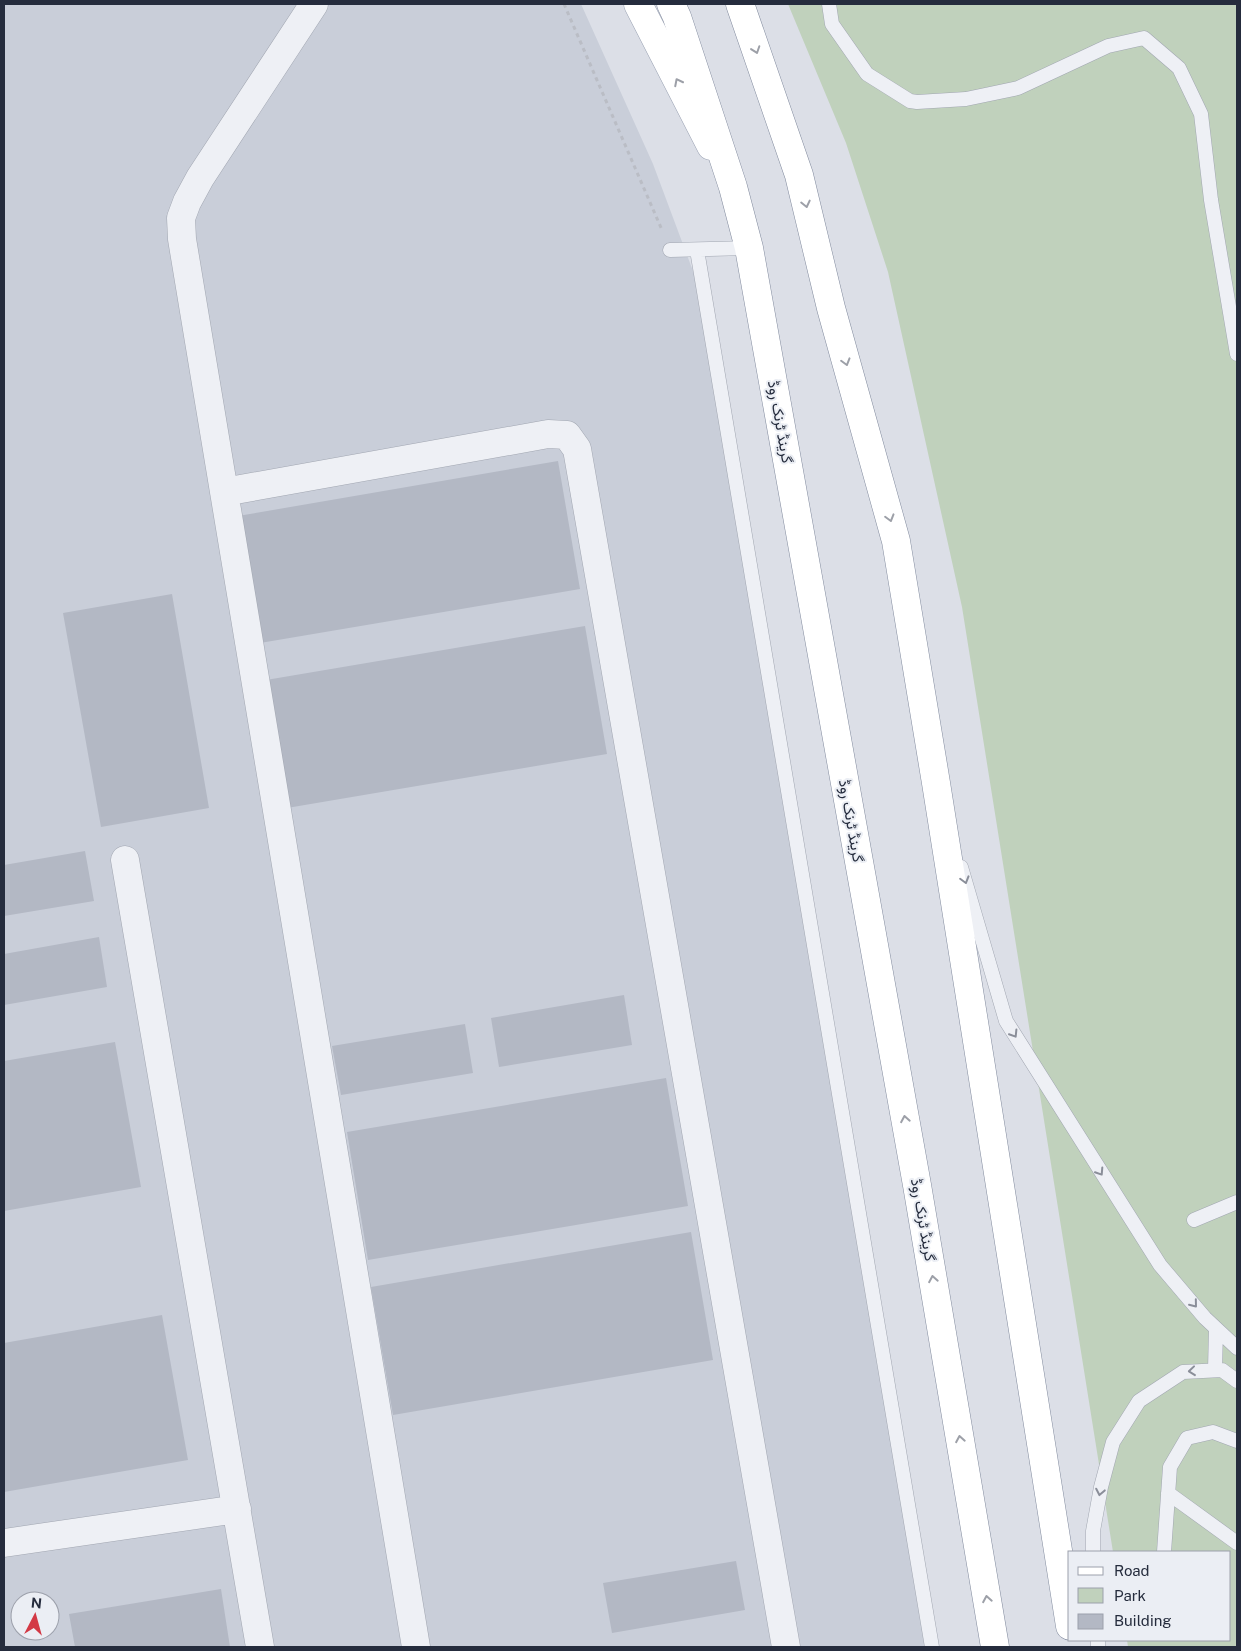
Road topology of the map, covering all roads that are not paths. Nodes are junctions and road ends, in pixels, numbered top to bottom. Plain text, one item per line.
1 (314, 4) edge
2 (638, 4) edge
3 (671, 4) edge
4 (740, 4) edge
5 (829, 4) edge
6 (733, 187) junction
7 (748, 248) junction
8 (670, 250) road end
9 (697, 250) junction
10 (1237, 354) edge
11 (224, 492) junction
12 (936, 782) junction
13 (125, 860) dead end
14 (1236, 1207) edge
15 (1194, 1220) dead end
16 (1216, 1329) junction
17 (1237, 1348) edge
18 (1215, 1370) junction
19 (1237, 1382) edge
20 (1237, 1441) edge
21 (1168, 1493) junction
22 (236, 1509) junction
23 (4, 1543) edge
24 (1237, 1543) edge
25 (1093, 1551) edge
26 (1164, 1551) edge
27 (1068, 1613) edge
28 (260, 1647) edge
29 (416, 1647) edge
30 (786, 1647) edge
31 (932, 1647) edge
32 (995, 1647) edge

1 - 11 street
6 -> 2 main road
3 - 6 main road, گرینڈ ٹرنک روڈ
4 -> 12 main road
5 - 10 lane
6 - 7 main road, گرینڈ ٹرنک روڈ
7 - 9 lane
32 -> 7 main road, گرینڈ ٹرنک روڈ
8 - 9 lane
9 - 31 lane
11 - 29 street
11 - 30 street
12 -> 16 lane
12 - 27 main road
13 - 22 street
14 - 15 lane
16 - 17 lane
16 - 18 lane
18 - 19 lane
18 -> 25 lane
20 - 21 lane
21 - 24 lane
21 - 26 lane
22 - 23 street
22 - 28 street

